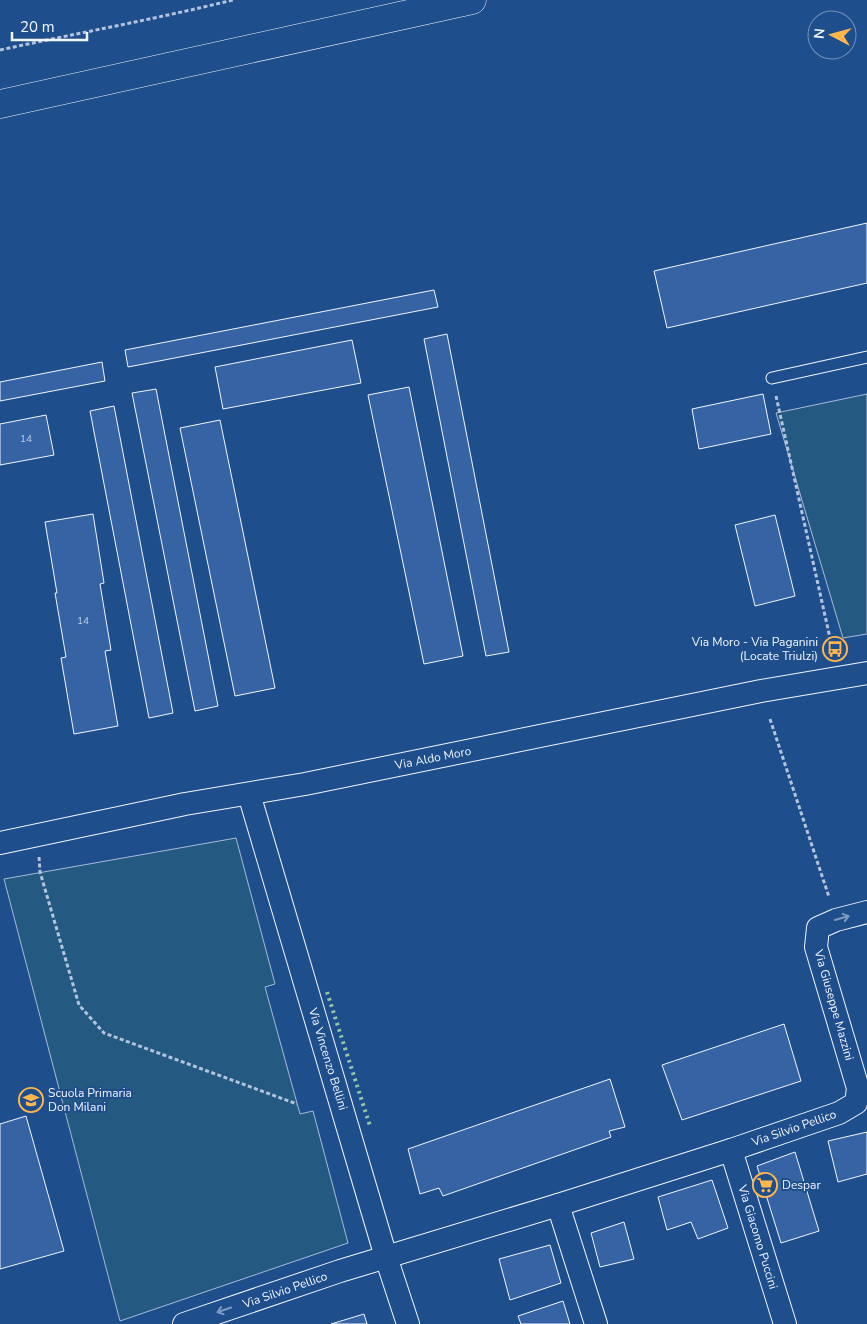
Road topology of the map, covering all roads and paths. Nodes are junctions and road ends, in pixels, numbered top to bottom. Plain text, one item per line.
1 (233, 0) edge
2 (472, 0) edge
3 (396, 4) dead end
4 (369, 23) junction
5 (0, 50) edge
6 (0, 104) edge
7 (867, 357) edge
8 (772, 378) joint
9 (867, 673) edge
10 (839, 678) junction
11 (770, 719) dead end
12 (249, 794) junction
13 (38, 835) junction
14 (0, 843) edge
15 (867, 912) edge
16 (836, 920) junction
17 (856, 1103) joint
18 (297, 1104) dead end
19 (731, 1150) junction
20 (558, 1205) junction
21 (386, 1257) junction
22 (184, 1324) edge
23 (408, 1324) edge
24 (596, 1324) edge
25 (785, 1324) edge

1 - 5 path
2 - 4 highway
3 - 4 lane
4 - 6 highway
7 - 8 lane
8 - 10 path
9 - 10 street, Via Aldo Moro
10 - 12 street, Via Aldo Moro
11 - 16 path
12 - 13 street, Via Aldo Moro
12 - 21 street, Via Vincenzo Bellini
13 - 14 street, Via Aldo Moro
13 - 18 path
16 -> 15 street, Via Giuseppe Mazzini
16 - 17 street, Via Giuseppe Mazzini
17 - 19 street, Via Silvio Pellico
19 - 20 street, Via Silvio Pellico
19 - 25 street, Via Giacomo Puccini
20 - 21 street, Via Silvio Pellico
20 - 24 street
21 -> 22 street, Via Silvio Pellico
21 - 23 street, Via Vincenzo Bellini

